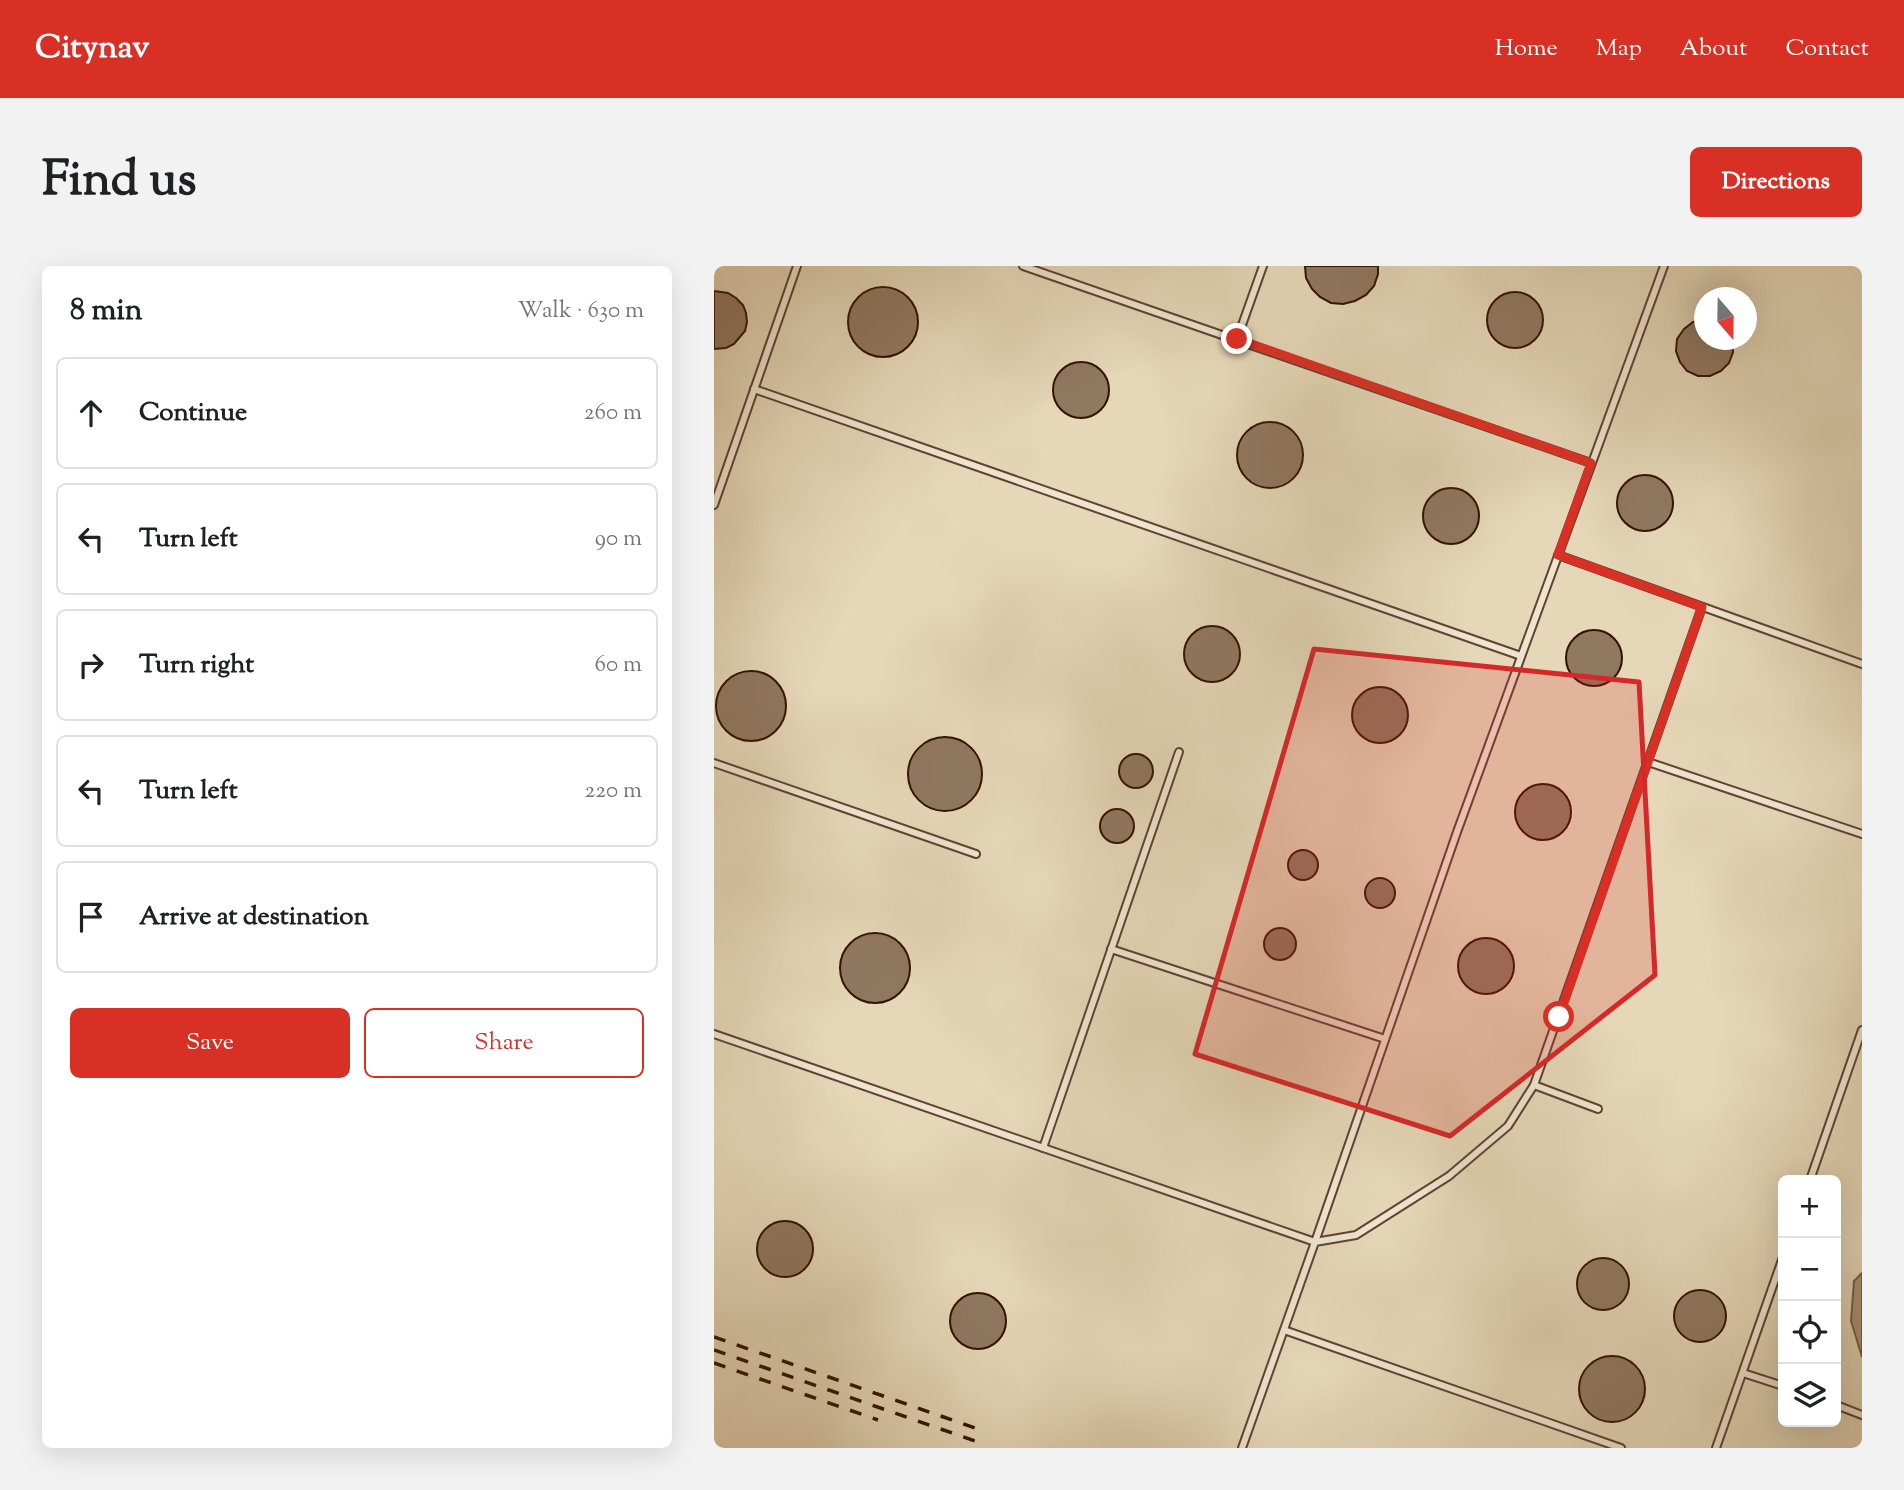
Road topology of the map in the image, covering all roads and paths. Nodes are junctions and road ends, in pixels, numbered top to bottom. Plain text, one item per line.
1 (797, 266) edge
2 (1023, 266) edge
3 (1263, 266) edge
4 (1663, 266) edge
5 (1237, 339) junction
6 (754, 389) junction
7 (1591, 463) junction
8 (714, 505) edge
9 (1558, 555) junction
10 (1702, 607) junction
11 (1521, 656) junction
12 (1862, 664) edge
13 (1180, 752) dead end
14 (1648, 762) junction
15 (714, 763) edge
16 (1862, 834) edge
17 (976, 854) dead end
18 (1111, 949) junction
19 (1862, 1030) edge
20 (714, 1034) edge
21 (1385, 1039) junction
22 (1534, 1085) junction
23 (1598, 1109) dead end
24 (1043, 1148) junction
25 (1812, 1175) edge
26 (1315, 1242) junction
27 (1778, 1272) edge
28 (1284, 1330) junction
29 (1743, 1373) junction
30 (1778, 1384) edge
31 (1841, 1407) edge
32 (1862, 1415) edge
33 (1242, 1448) edge
34 (1621, 1448) edge
35 (1716, 1448) edge

1 - 6 lane
2 - 5 lane
3 - 5 lane
4 - 7 lane
5 - 7 lane
6 - 8 lane
6 - 11 lane
7 - 9 lane
9 - 10 lane
9 - 11 lane
10 - 12 lane
10 - 14 lane
11 - 21 lane
13 - 18 lane
14 - 16 lane
14 - 22 lane
15 - 17 lane
18 - 21 lane
18 - 24 lane
19 - 25 lane
20 - 24 lane
21 - 26 lane
22 - 23 lane
22 - 26 lane
24 - 26 lane
26 - 28 lane
27 - 29 lane
28 - 33 lane
28 - 34 lane
29 - 30 lane
29 - 35 lane
31 - 32 lane

